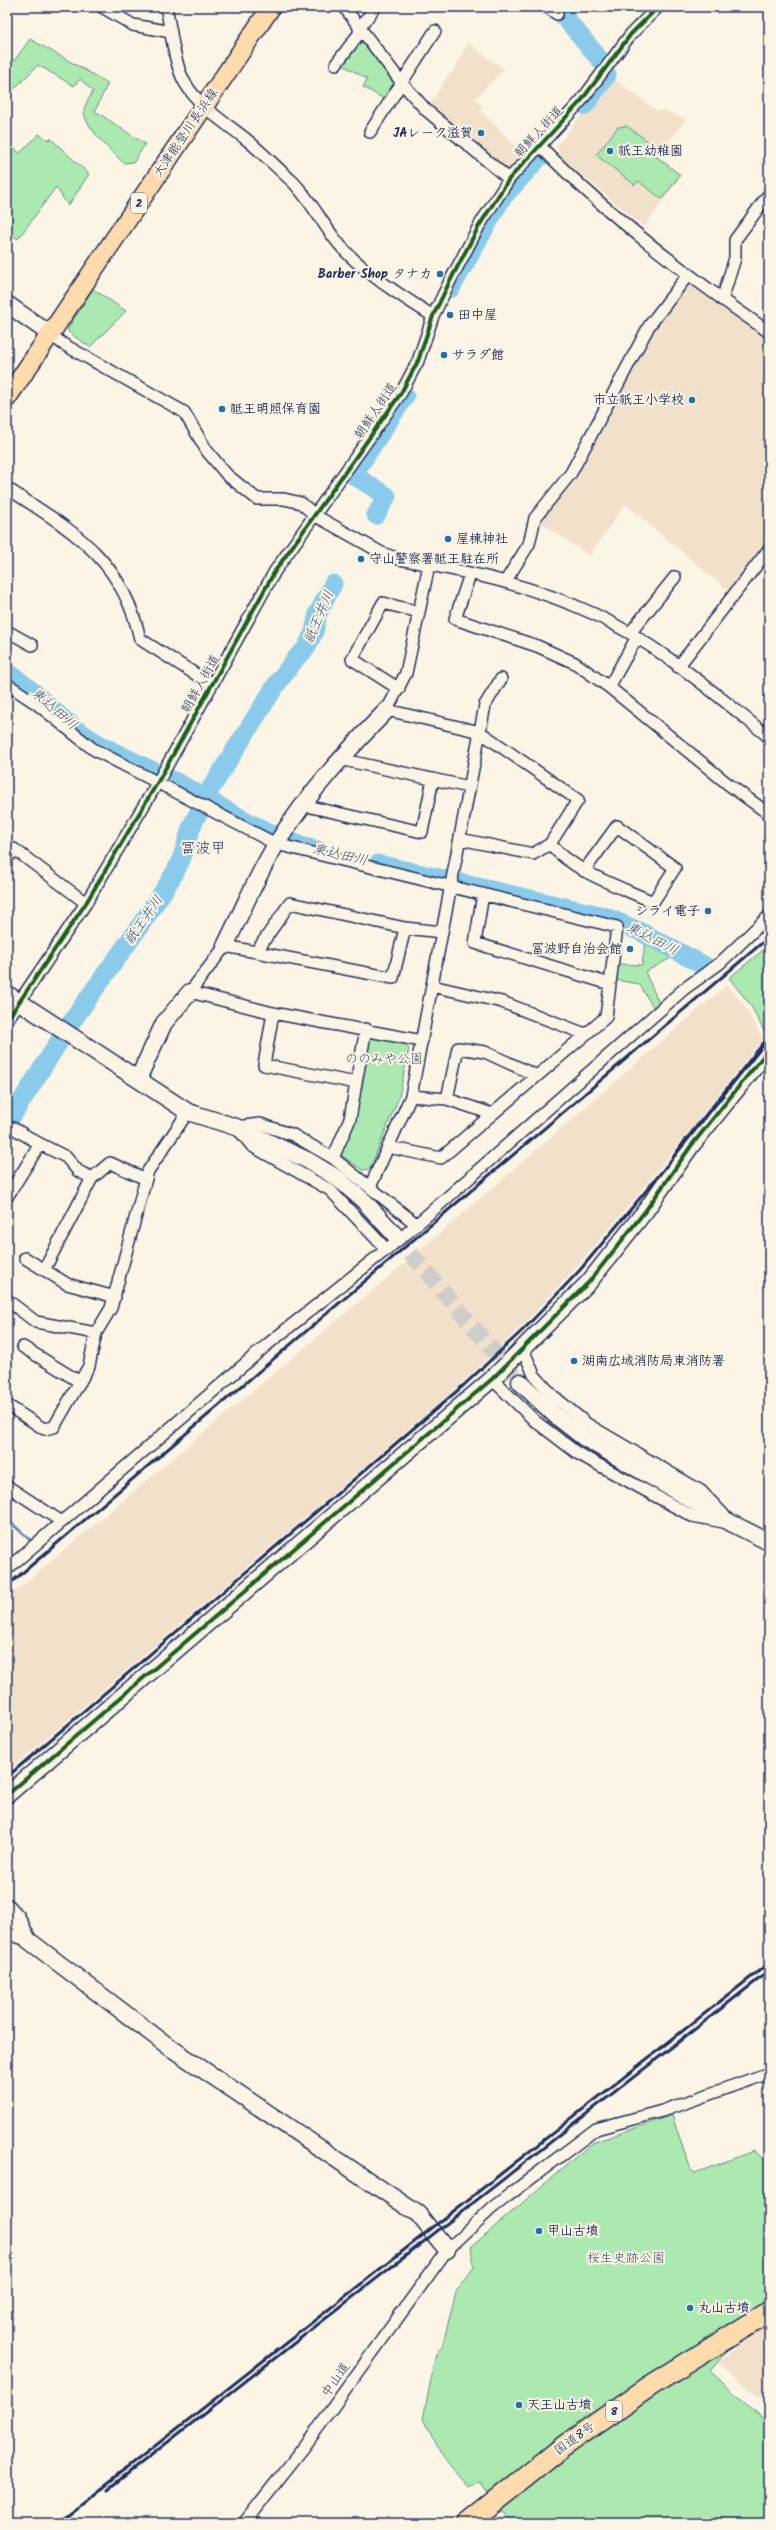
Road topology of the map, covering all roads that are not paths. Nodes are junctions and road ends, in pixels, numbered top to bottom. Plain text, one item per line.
1 (102, 7) edge
2 (166, 7) edge
3 (271, 7) edge
4 (344, 7) edge
5 (375, 7) edge
6 (547, 7) edge
7 (658, 7) edge
8 (557, 14) dead end
9 (360, 30) junction
10 (435, 31) dead end
11 (171, 32) junction
12 (336, 64) dead end
13 (402, 83) junction
14 (203, 106) junction
15 (370, 132) dead end
16 (540, 146) junction
17 (509, 179) junction
18 (769, 194) edge
19 (688, 275) junction
20 (722, 300) junction
21 (7, 304) edge
22 (433, 316) junction
23 (769, 332) edge
24 (50, 334) junction
25 (7, 398) edge
26 (7, 488) edge
27 (316, 516) junction
28 (769, 549) edge
29 (429, 565) junction
30 (470, 574) junction
31 (675, 577) dead end
32 (505, 582) junction
33 (419, 612) junction
34 (7, 631) edge
35 (633, 635) junction
36 (32, 645) dead end
37 (678, 667) junction
38 (501, 679) dead end
39 (7, 684) edge
40 (211, 684) junction
41 (609, 687) junction
42 (399, 689) junction
43 (387, 710) junction
44 (480, 732) junction
45 (769, 737) edge
46 (339, 759) junction
47 (161, 778) junction
48 (433, 779) junction
49 (469, 787) junction
50 (302, 806) junction
51 (769, 814) edge
52 (460, 839) junction
53 (276, 844) junction
54 (550, 844) junction
55 (7, 859) edge
56 (584, 871) junction
57 (451, 885) junction
58 (484, 894) junction
59 (86, 903) junction
60 (769, 916) edge
61 (405, 928) junction
62 (442, 932) junction
63 (225, 946) junction
64 (256, 952) junction
65 (610, 984) junction
66 (432, 986) junction
67 (190, 992) junction
68 (13, 998) edge
69 (273, 1012) junction
70 (7, 1020) edge
71 (366, 1029) junction
72 (585, 1034) junction
73 (422, 1041) junction
74 (769, 1049) edge
75 (537, 1076) junction
76 (138, 1080) junction
77 (356, 1083) junction
78 (412, 1096) junction
79 (447, 1099) junction
80 (188, 1112) junction
81 (492, 1114) junction
82 (236, 1127) junction
83 (13, 1128) dead end
84 (40, 1144) junction
85 (388, 1147) junction
86 (333, 1158) junction
87 (92, 1178) junction
88 (146, 1179) junction
89 (370, 1188) junction
90 (7, 1197) edge
91 (416, 1224) junction
92 (395, 1235) tunnel mouth
93 (386, 1250) junction
94 (25, 1258) dead end
95 (44, 1270) junction
96 (114, 1297) junction
97 (7, 1300) edge
98 (96, 1333) junction
99 (23, 1347) dead end
100 (523, 1349) junction
101 (492, 1380) junction
102 (80, 1382) junction
103 (520, 1382) tunnel mouth
104 (7, 1405) edge
105 (7, 1486) edge
106 (62, 1522) junction
107 (731, 1523) junction
108 (769, 1542) edge
109 (7, 1568) edge
110 (7, 1795) edge
111 (7, 1907) edge
112 (7, 1934) edge
113 (28, 1940) junction
114 (769, 2073) edge
115 (447, 2250) junction
116 (769, 2312) edge
117 (244, 2523) edge
118 (468, 2523) edge

1 - 11 street
2 - 11 street
3 - 14 main road, 大津能登川長浜線 / 2
4 - 9 street
5 - 9 street
6 - 8 street
7 - 16 street, 朝鮮人街道
9 - 12 street
9 - 13 street
10 - 13 street
11 - 14 street
13 - 15 street
13 - 17 street
14 - 22 street
14 - 24 main road, 大津能登川長浜線 / 2
16 - 17 street, 朝鮮人街道
16 - 19 street
17 - 22 street, 朝鮮人街道
18 - 20 street
19 - 20 street
19 - 32 street
20 - 23 street
21 - 24 street
22 - 27 street, 朝鮮人街道
24 - 25 main road, 大津能登川長浜線 / 2
24 - 27 street
26 - 40 street
27 - 29 street
27 - 40 street, 朝鮮人街道
28 - 37 street
29 - 30 street
29 - 33 street
30 - 32 street
30 - 41 street
31 - 35 street
32 - 35 street
33 - 42 street
33 - 42 street
34 - 36 street
35 - 37 street
35 - 41 street
37 - 45 street
38 - 44 street
39 - 47 street
40 - 47 street, 朝鮮人街道
41 - 51 street
42 - 43 street
43 - 44 street
43 - 46 street
44 - 49 street
44 - 54 street
46 - 48 street
46 - 50 street
47 - 53 street
47 - 59 street, 朝鮮人街道
48 - 49 street
48 - 50 street
49 - 52 street
50 - 53 street
52 - 54 street
52 - 57 street
53 - 57 street
53 - 63 street
54 - 56 street
55 - 59 street
56 - 56 street
57 - 58 street
57 - 62 street
58 - 65 street
58 - 65 street
59 - 68 street, 朝鮮人街道
60 - 91 street
61 - 62 street
61 - 64 street
61 - 64 street
62 - 66 street
63 - 64 street
63 - 67 street
65 - 72 street
66 - 72 street
66 - 73 street
67 - 69 street
67 - 76 street
68 - 70 street, 朝鮮人街道
68 - 76 street
69 - 71 street
69 - 77 street
71 - 73 street
71 - 77 street
72 - 75 street
73 - 78 street
74 - 100 street
75 - 79 street
75 - 81 street
76 - 80 street
77 - 86 street
78 - 79 street
78 - 85 street
79 - 81 street
80 - 82 street
80 - 88 street
81 - 85 street
82 - 86 street
82 - 92 street
82 - 93 street
83 - 84 street
84 - 87 street
84 - 90 street
85 - 89 street
86 - 89 street
87 - 88 street
87 - 95 street
88 - 96 street
89 - 91 street
91 - 93 street
93 - 106 street
94 - 95 street
95 - 96 street
96 - 98 street
97 - 98 street
98 - 102 street
99 - 102 street
100 - 101 street
100 - 107 street
101 - 107 street
101 - 110 street
102 - 104 street
103 - 107 street
105 - 106 street
106 - 109 street
107 - 108 street
111 - 113 street
112 - 113 street
113 - 115 street
114 - 115 street, 中山道
115 - 117 street, 中山道
116 - 118 highway, 国道8号 / 8

